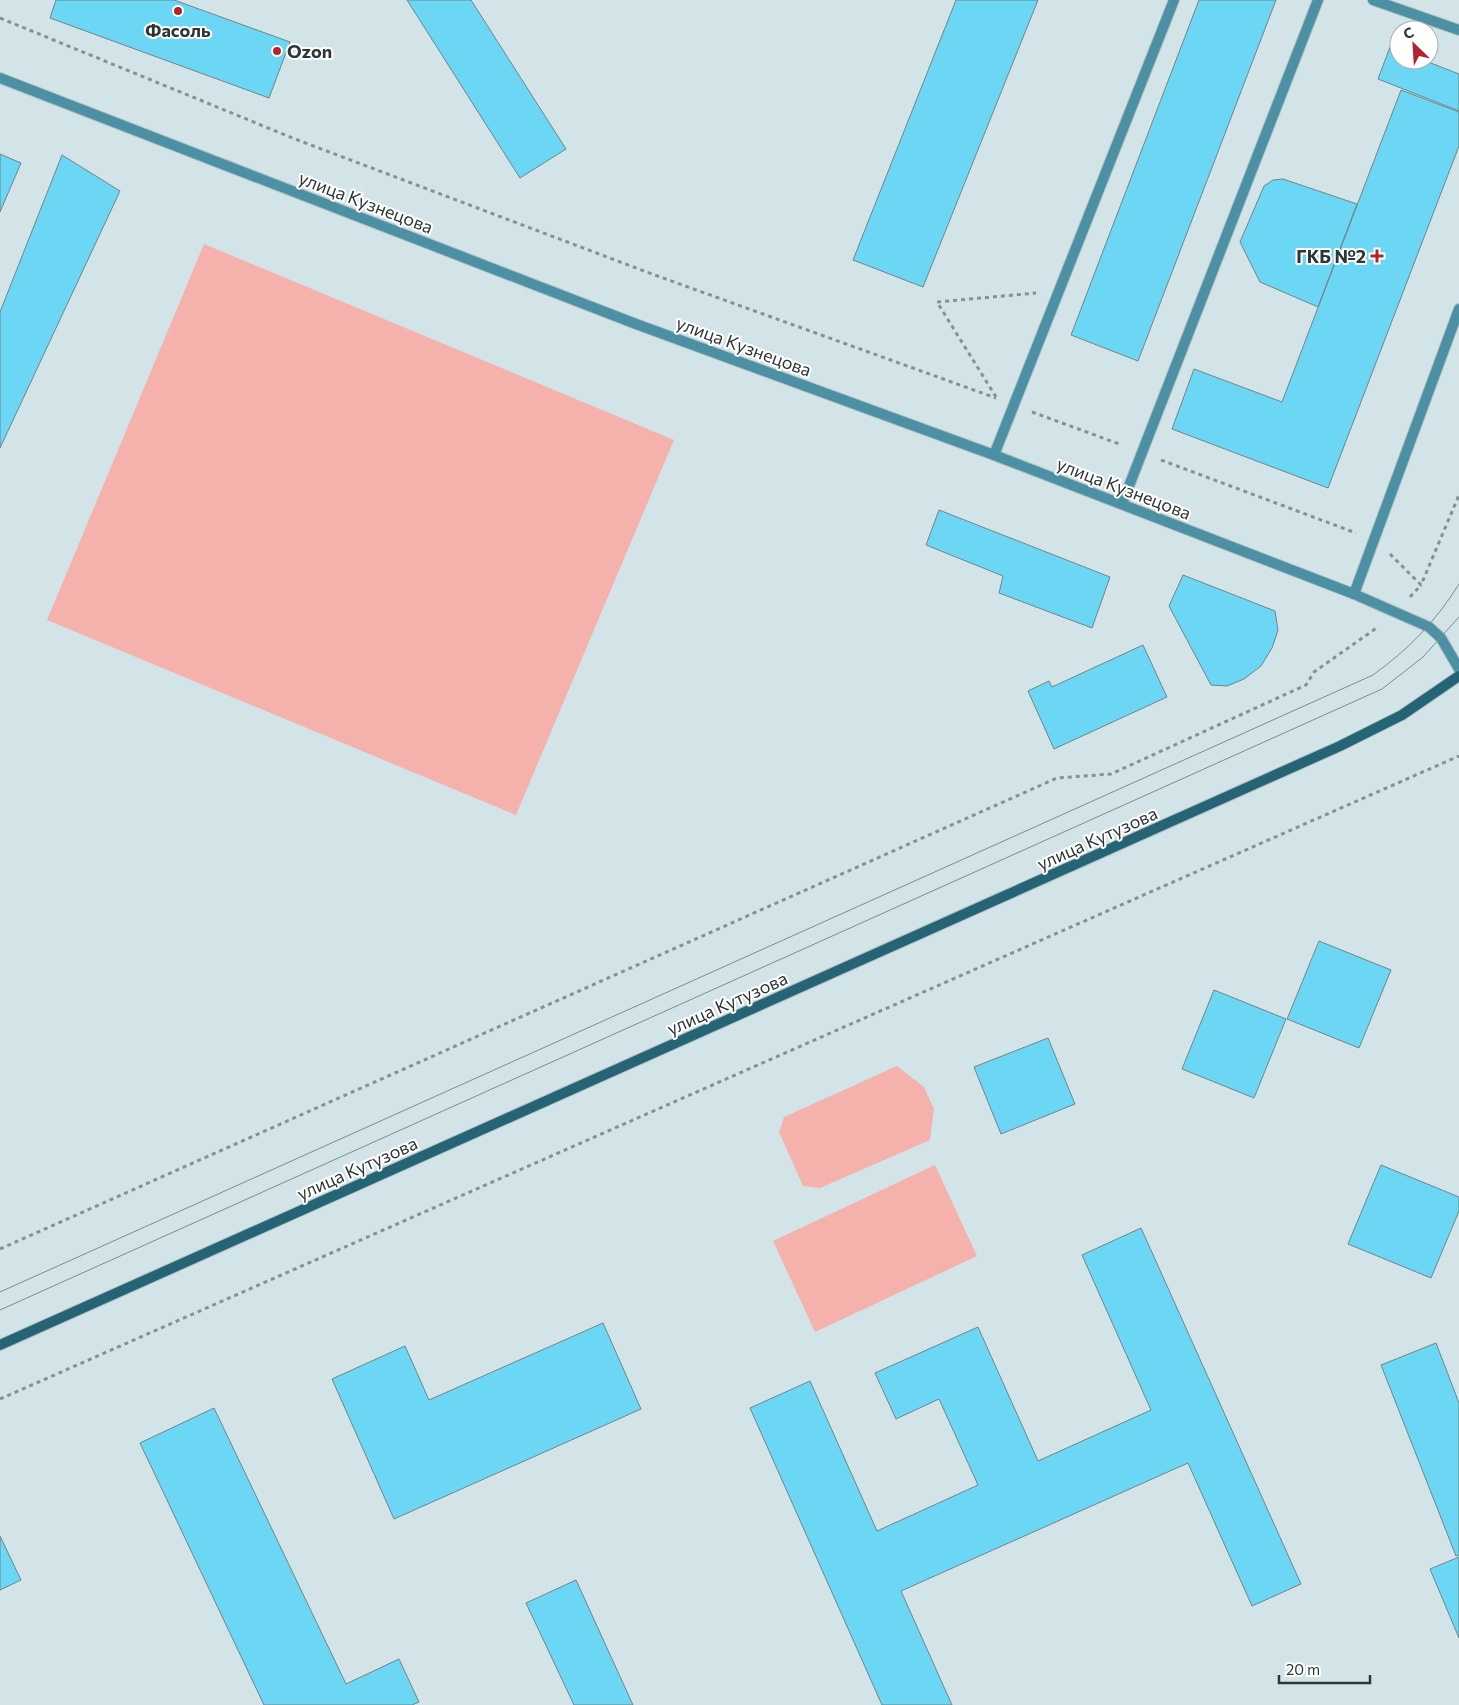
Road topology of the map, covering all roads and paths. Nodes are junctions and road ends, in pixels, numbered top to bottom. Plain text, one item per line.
1 (1174, 0) edge
2 (1318, 0) edge
3 (1373, 0) edge
4 (0, 18) edge
5 (1459, 30) edge
6 (0, 78) edge
7 (1059, 291) junction
8 (1459, 309) edge
9 (1014, 405) junction
10 (1142, 453) junction
11 (994, 455) junction
12 (1459, 495) edge
13 (1122, 504) junction
14 (1376, 540) junction
15 (1422, 585) junction
16 (1354, 594) junction
17 (1395, 612) junction
18 (1459, 669) edge
19 (1459, 676) edge
20 (1459, 756) edge
21 (0, 1249) edge
22 (0, 1345) edge
23 (0, 1399) edge

1 - 7 street
2 - 10 street
3 - 5 street
4 - 7 path
6 - 11 street, улица Кузнецова
7 - 9 street
8 - 14 street
9 - 10 path
9 - 11 street
10 - 13 street
10 - 14 path
11 - 13 street, улица Кузнецова
12 - 15 path
13 - 16 street, улица Кузнецова
14 - 15 path
14 - 16 street
15 - 17 path
16 - 17 street, улица Кузнецова
17 - 18 street, улица Кузнецова
17 - 21 path
19 - 22 main road, улица Кутузова
20 - 23 path

